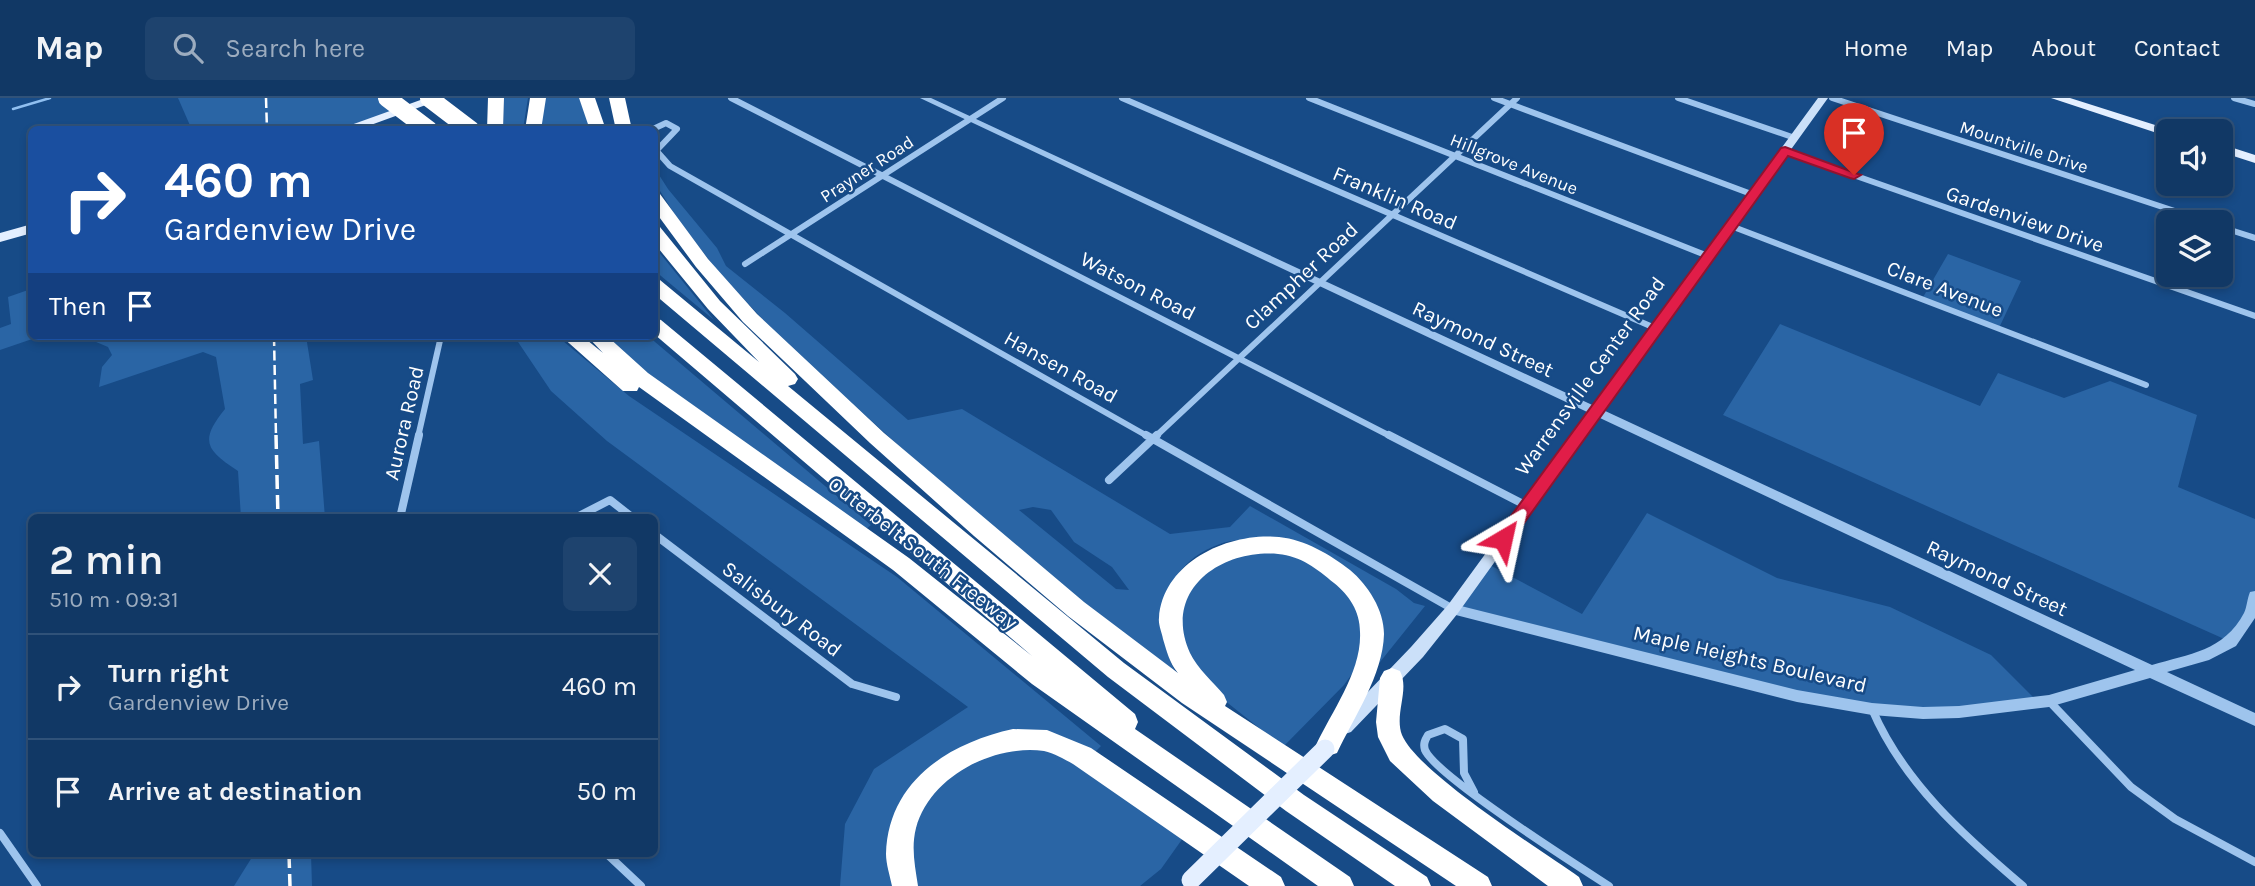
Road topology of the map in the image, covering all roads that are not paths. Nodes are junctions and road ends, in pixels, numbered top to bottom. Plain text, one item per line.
1 (387, 98) edge
2 (429, 98) edge
3 (439, 98) edge
4 (496, 98) edge
5 (538, 98) edge
6 (587, 98) edge
7 (617, 98) edge
8 (732, 98) edge
9 (924, 98) edge
10 (1003, 98) edge
11 (1122, 98) edge
12 (1309, 98) edge
13 (1494, 98) edge
14 (1517, 98) edge
15 (1678, 98) edge
16 (1823, 98) edge
17 (1832, 98) edge
18 (2057, 98) edge
19 (2234, 98) edge
20 (1510, 104) junction
21 (2255, 104) edge
22 (970, 120) junction
23 (355, 126) edge
24 (424, 126) edge
25 (466, 126) edge
26 (495, 126) edge
27 (534, 126) edge
28 (597, 126) edge
29 (623, 126) edge
30 (658, 127) edge
31 (2156, 128) edge
32 (1795, 138) junction
33 (658, 147) edge
34 (1785, 151) junction
35 (2233, 152) edge
36 (658, 153) edge
37 (1456, 156) junction
38 (2255, 159) edge
39 (883, 176) junction
40 (1755, 195) junction
41 (658, 204) edge
42 (2172, 210) edge
43 (1392, 214) junction
44 (1731, 226) junction
45 (28, 229) edge
46 (2233, 231) edge
47 (790, 235) junction
48 (658, 236) edge
49 (0, 238) edge
50 (2255, 238) edge
51 (1708, 256) junction
52 (745, 264) dead end
53 (1320, 283) junction
54 (658, 287) edge
55 (2255, 316) edge
56 (658, 327) edge
57 (1655, 328) junction
58 (440, 340) edge
59 (575, 340) edge
60 (600, 340) edge
61 (1239, 357) junction
62 (2146, 385) dead end
63 (1594, 412) junction
64 (726, 439) junction
65 (1152, 439) junction
66 (881, 472) junction
67 (1109, 480) dead end
68 (1527, 506) junction
69 (401, 514) edge
70 (583, 514) edge
71 (628, 514) edge
72 (658, 537) edge
73 (2255, 596) edge
74 (1453, 609) junction
75 (2149, 671) junction
76 (1392, 678) junction
77 (895, 696) dead end
78 (2049, 701) junction
79 (1872, 709) junction
80 (2255, 720) edge
81 (1327, 747) junction
82 (1273, 750) junction
83 (1474, 792) junction
84 (1224, 803) junction
85 (0, 833) edge
86 (610, 857) edge
87 (2255, 862) edge
88 (1185, 884) edge
89 (37, 886) edge
90 (641, 886) edge
91 (905, 886) edge
92 (1272, 886) edge
93 (1341, 886) edge
94 (1418, 886) edge
95 (1479, 886) edge
96 (1570, 886) edge
97 (1609, 886) edge
98 (2023, 886) edge

1 - 24 highway, bridge
2 - 25 highway, bridge
3 - 23 main road
4 - 26 highway
5 - 27 highway
6 - 28 highway
7 - 29 highway
8 - 39 street, Watson Road
9 - 22 street, Raymond Street
10 - 22 street, Prayner Road
11 - 43 street, Franklin Road
12 - 37 street, Hillgrove Avenue
13 - 20 street
14 - 20 street, Clampher Road
15 - 32 street
16 - 32 main road, Warrensville Center Road
17 - 42 street, Mountville Drive
18 - 31 main road
19 - 21 street
20 - 37 street, Clampher Road
20 - 40 street
22 - 39 street, Prayner Road
22 - 53 street, Raymond Street
30 - 33 street, Hansen Road
32 - 34 main road, Warrensville Center Road
34 - 40 main road, Warrensville Center Road
34 - 55 street, Gardenview Drive
35 - 38 main road
36 - 47 street, Hansen Road
37 - 43 street, Clampher Road
37 - 51 street, Hillgrove Avenue
39 - 47 street, Prayner Road
39 - 61 street, Watson Road
40 - 44 main road, Warrensville Center Road
41 - 82 highway
43 - 53 street, Clampher Road
43 - 57 street, Franklin Road
44 - 51 main road, Warrensville Center Road
44 - 62 street, Clare Avenue
45 - 49 main road
46 - 50 street
47 - 52 street, Prayner Road
47 - 65 street, Hansen Road
48 - 66 highway, Outerbelt South Freeway
51 - 57 main road, Warrensville Center Road
53 - 61 street, Clampher Road
53 - 63 street, Raymond Street
54 - 66 highway, Outerbelt South Freeway
56 - 84 highway, Outerbelt South Freeway
57 - 63 main road, Warrensville Center Road
58 - 69 street, Aurora Road
59 - 64 highway
60 - 64 highway, Outerbelt South Freeway
61 - 65 street, Clampher Road
61 - 68 street, Watson Road
63 - 68 main road, Warrensville Center Road
63 - 75 street, Raymond Street
64 - 84 highway, Outerbelt South Freeway
65 - 67 street, Clampher Road
65 - 74 street, Hansen Road
66 - 94 highway, Outerbelt South Freeway
68 - 74 main road, Warrensville Center Road
70 - 71 street
72 - 77 street, Salisbury Road
73 - 75 street, Maple Heights Boulevard
74 - 76 main road, Warrensville Center Road
74 - 79 street, Maple Heights Boulevard
75 - 78 street, Maple Heights Boulevard
75 - 80 street, Raymond Street
76 - 81 main road, Warrensville Center Road
76 - 96 highway
78 - 79 street, Maple Heights Boulevard
78 - 87 street
79 - 98 street
81 - 82 highway
81 - 88 main road, Warrensville Center Road, bridge
82 - 95 highway
83 - 83 street
83 - 97 street
84 - 93 highway, Outerbelt South Freeway
85 - 89 street
86 - 90 street
91 - 92 highway

